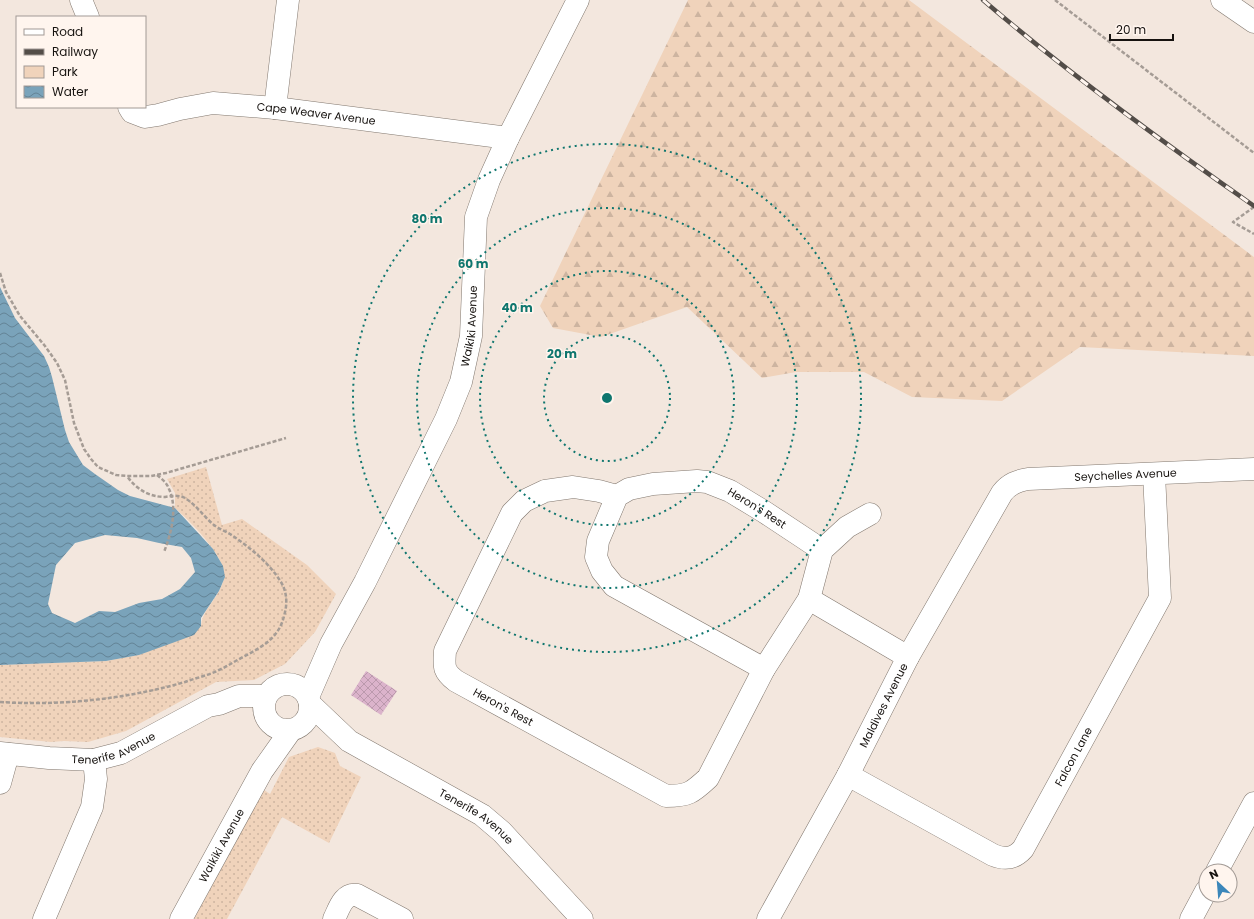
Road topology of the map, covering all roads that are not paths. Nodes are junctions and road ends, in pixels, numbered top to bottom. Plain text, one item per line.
1 (81, 0) edge
2 (288, 0) edge
3 (578, 0) edge
4 (1222, 0) edge
5 (88, 16) edge
6 (1254, 22) edge
7 (130, 108) edge
8 (275, 108) junction
9 (508, 138) junction
10 (1254, 469) edge
11 (1154, 474) junction
12 (1002, 493) joint
13 (617, 496) junction
14 (870, 514) dead end
15 (822, 550) junction
16 (809, 600) junction
17 (908, 657) junction
18 (764, 670) junction
19 (303, 695) junction
20 (266, 710) junction
21 (297, 727) junction
22 (349, 741) junction
23 (4, 754) edge
24 (94, 760) junction
25 (262, 771) junction
26 (848, 775) junction
27 (0, 783) edge
28 (1254, 803) edge
29 (1221, 863) edge
30 (1200, 903) edge
31 (774, 917) edge
32 (44, 919) edge
33 (181, 919) edge
34 (334, 919) edge
35 (402, 919) edge
36 (582, 919) edge
37 (1191, 919) edge

1 - 5 street
2 - 8 street
3 - 9 street, Waikiki Avenue
4 - 6 street
7 - 8 street, Cape Weaver Avenue
8 - 9 street, Cape Weaver Avenue
9 - 19 street, Waikiki Avenue
10 - 11 street, Seychelles Avenue
11 - 12 street, Seychelles Avenue
11 - 26 street, Falcon Lane
12 - 17 street, Maldives Avenue
13 - 15 street, Heron's Rest
13 - 18 street
13 - 18 street, Heron's Rest
14 - 15 street
15 - 16 street, Heron's Rest
16 - 17 street
16 - 18 street, Heron's Rest
17 - 26 street, Maldives Avenue
19 - 20 street
19 - 21 street
19 - 22 street, Tenerife Avenue
20 - 21 street
20 - 24 street, Tenerife Avenue
20 - 25 street, Waikiki Avenue
21 - 22 street, Tenerife Avenue
21 - 25 street, Waikiki Avenue
22 - 36 street, Tenerife Avenue
23 - 24 street, Tenerife Avenue
23 - 27 street
24 - 32 street
25 - 33 street, Waikiki Avenue
26 - 31 street, Maldives Avenue
28 - 29 street
30 - 37 street
34 - 35 street

